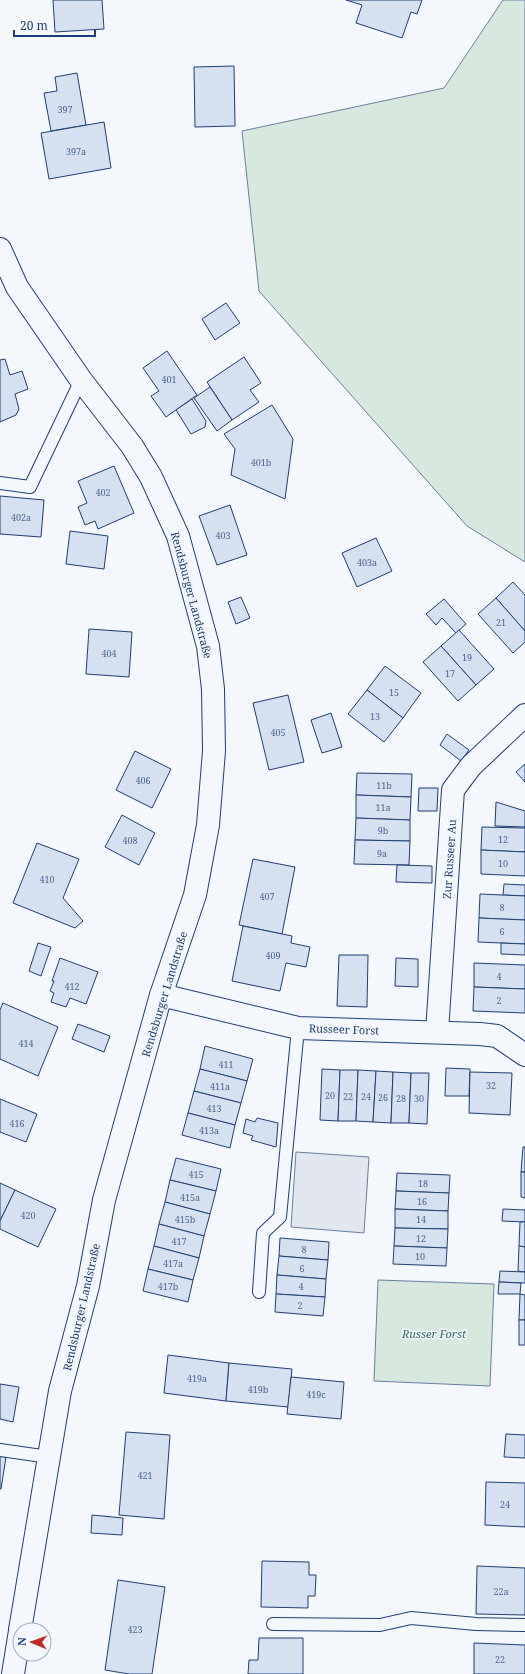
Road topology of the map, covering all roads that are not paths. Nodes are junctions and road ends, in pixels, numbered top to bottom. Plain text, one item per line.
1 (0, 249) edge
2 (81, 380) junction
3 (0, 483) edge
4 (525, 715) edge
5 (161, 995) junction
6 (298, 1028) junction
7 (437, 1032) junction
8 (525, 1055) edge
9 (259, 1292) dead end
10 (0, 1450) edge
11 (49, 1457) junction
12 (22, 1622) edge
13 (273, 1624) dead end
14 (525, 1625) edge
15 (15, 1662) edge
16 (13, 1674) edge

1 - 2 street, Rendsburger Landstraße
2 - 3 lane
2 - 5 street, Rendsburger Landstraße
4 - 7 street, Zur Russeer Au
5 - 6 street, Russeer Forst
5 - 11 street, Rendsburger Landstraße
6 - 7 street, Russeer Forst
6 - 9 lane
7 - 8 street, Russeer Forst
10 - 11 lane
11 - 12 street, Rendsburger Landstraße
13 - 14 lane
15 - 16 street, Rendsburger Landstraße

